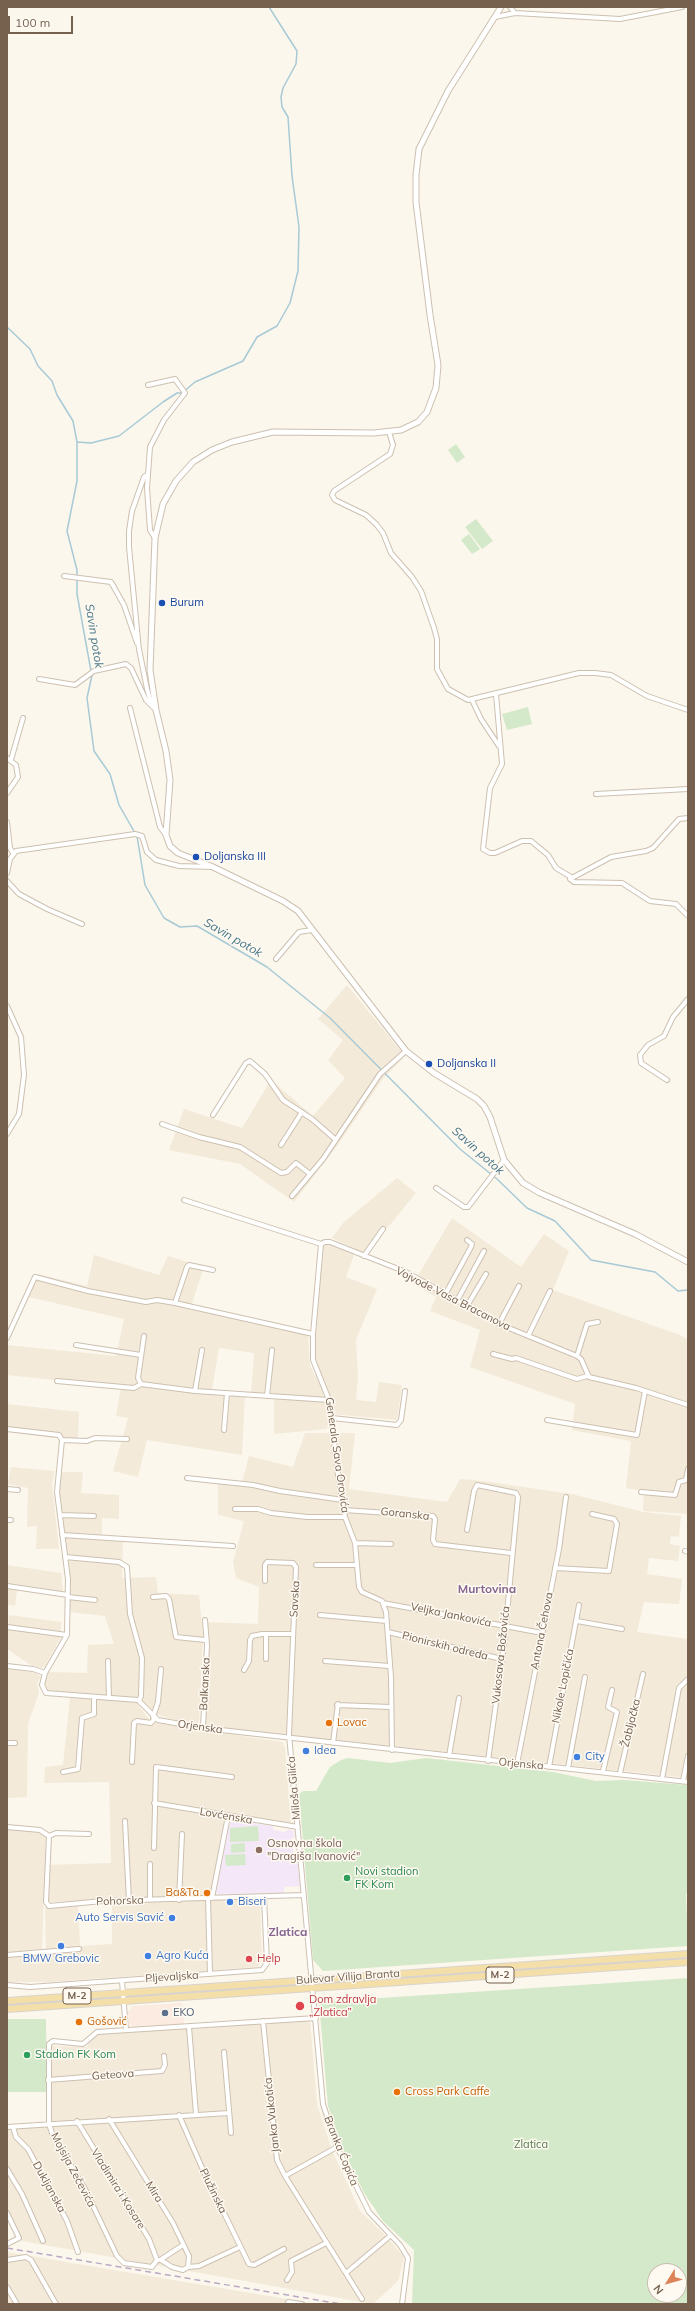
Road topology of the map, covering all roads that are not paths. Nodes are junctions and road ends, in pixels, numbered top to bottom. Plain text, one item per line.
1 (501, 7) edge
2 (510, 7) edge
3 (682, 7) edge
4 (515, 13) junction
5 (495, 17) junction
6 (148, 385) dead end
7 (389, 432) junction
8 (147, 475) junction
9 (155, 538) junction
10 (64, 576) dead end
11 (139, 650) junction
12 (39, 679) dead end
13 (496, 694) junction
14 (472, 700) junction
15 (155, 703) junction
16 (130, 708) dead end
17 (156, 710) junction
18 (688, 710) edge
19 (23, 718) dead end
20 (499, 746) junction
21 (9, 759) edge
22 (688, 789) edge
23 (7, 793) edge
24 (596, 794) dead end
25 (688, 818) edge
26 (7, 822) edge
27 (166, 835) junction
28 (13, 853) junction
29 (213, 867) junction
30 (7, 873) edge
31 (571, 877) junction
32 (7, 881) edge
33 (688, 916) edge
34 (82, 924) dead end
35 (312, 930) junction
36 (276, 959) dead end
37 (688, 999) edge
38 (7, 1006) edge
39 (406, 1051) junction
40 (667, 1080) dead end
41 (302, 1112) junction
42 (213, 1115) dead end
43 (162, 1124) dead end
44 (7, 1134) edge
45 (336, 1140) junction
46 (281, 1144) dead end
47 (504, 1160) junction
48 (310, 1174) junction
49 (436, 1188) dead end
50 (292, 1196) dead end
51 (184, 1200) dead end
52 (383, 1229) dead end
53 (467, 1240) dead end
54 (321, 1244) junction
55 (484, 1251) dead end
56 (364, 1256) junction
57 (688, 1262) edge
58 (213, 1270) dead end
59 (486, 1274) dead end
60 (519, 1286) dead end
61 (550, 1291) dead end
62 (446, 1293) junction
63 (458, 1299) junction
64 (175, 1303) junction
65 (467, 1306) junction
66 (598, 1322) dead end
67 (499, 1324) junction
68 (313, 1334) junction
69 (144, 1336) dead end
70 (528, 1336) junction
71 (7, 1338) edge
72 (76, 1345) dead end
73 (202, 1350) dead end
74 (272, 1350) dead end
75 (493, 1354) dead end
76 (141, 1355) junction
77 (577, 1356) junction
78 (587, 1376) junction
79 (57, 1381) dead end
80 (141, 1384) junction
81 (195, 1391) junction
82 (405, 1391) dead end
83 (645, 1391) junction
84 (227, 1393) junction
85 (267, 1396) junction
86 (329, 1400) junction
87 (688, 1405) edge
88 (332, 1418) junction
89 (547, 1420) dead end
90 (7, 1429) edge
91 (224, 1430) dead end
92 (127, 1439) dead end
93 (62, 1440) junction
94 (688, 1469) edge
95 (186, 1478) dead end
96 (7, 1488) edge
97 (18, 1490) dead end
98 (641, 1492) dead end
99 (566, 1498) dead end
100 (342, 1500) junction
101 (236, 1509) dead end
102 (344, 1510) junction
103 (592, 1514) dead end
104 (60, 1515) junction
105 (94, 1516) dead end
106 (345, 1517) junction
107 (467, 1530) dead end
108 (62, 1535) junction
109 (355, 1543) junction
110 (391, 1544) dead end
111 (234, 1546) dead end
112 (511, 1553) junction
113 (65, 1557) junction
114 (316, 1565) dead end
115 (357, 1565) junction
116 (555, 1568) junction
117 (265, 1581) dead end
118 (7, 1586) edge
119 (68, 1596) junction
120 (153, 1597) dead end
121 (95, 1600) dead end
122 (383, 1603) junction
123 (579, 1605) dead end
124 (320, 1615) dead end
125 (205, 1620) dead end
126 (387, 1620) junction
127 (577, 1620) junction
128 (7, 1627) edge
129 (505, 1627) junction
130 (622, 1629) dead end
131 (388, 1632) junction
132 (542, 1633) junction
133 (266, 1634) junction
134 (293, 1634) junction
135 (67, 1635) junction
136 (205, 1640) junction
137 (266, 1659) dead end
138 (502, 1659) junction
139 (108, 1661) dead end
140 (325, 1661) dead end
141 (7, 1666) edge
142 (389, 1666) junction
143 (161, 1669) dead end
144 (244, 1670) dead end
145 (45, 1673) junction
146 (643, 1674) dead end
147 (585, 1677) dead end
148 (688, 1678) edge
149 (612, 1690) dead end
150 (94, 1697) junction
151 (109, 1698) junction
152 (458, 1698) dead end
153 (139, 1701) junction
154 (390, 1707) junction
155 (154, 1718) junction
156 (203, 1728) junction
157 (290, 1739) junction
158 (7, 1743) edge
159 (15, 1743) dead end
160 (333, 1743) junction
161 (392, 1750) junction
162 (450, 1756) junction
163 (688, 1756) edge
164 (488, 1761) junction
165 (132, 1762) dead end
166 (517, 1764) junction
167 (549, 1767) junction
168 (568, 1768) junction
169 (603, 1771) junction
170 (63, 1772) dead end
171 (620, 1773) junction
172 (232, 1777) dead end
173 (662, 1779) junction
174 (683, 1781) junction
175 (688, 1782) edge
176 (154, 1804) junction
177 (228, 1816) junction
178 (125, 1821) dead end
179 (298, 1827) junction
180 (7, 1828) edge
181 (89, 1834) dead end
182 (182, 1834) dead end
183 (49, 1836) junction
184 (154, 1848) dead end
185 (150, 1864) dead end
186 (304, 1895) junction
187 (264, 1897) junction
188 (210, 1898) junction
189 (150, 1900) junction
190 (180, 1900) junction
191 (129, 1901) junction
192 (79, 1949) dead end
193 (688, 1954) edge
194 (7, 1955) edge
195 (688, 1962) edge
196 (210, 1974) junction
197 (312, 1980) junction
198 (122, 1981) junction
199 (7, 1985) edge
200 (313, 1988) junction
201 (123, 1993) junction
202 (124, 2000) junction
203 (7, 2001) edge
204 (7, 2009) edge
205 (316, 2018) junction
206 (263, 2021) junction
207 (189, 2026) junction
208 (126, 2030) junction
209 (224, 2052) dead end
210 (164, 2056) dead end
211 (48, 2080) junction
212 (229, 2113) junction
213 (196, 2114) junction
214 (179, 2115) junction
215 (109, 2119) junction
216 (77, 2121) junction
217 (49, 2124) junction
218 (7, 2127) edge
219 (13, 2127) junction
220 (231, 2134) dead end
221 (337, 2147) junction
222 (7, 2169) edge
223 (285, 2176) junction
224 (7, 2213) edge
225 (390, 2236) junction
226 (43, 2241) dead end
227 (326, 2243) junction
228 (7, 2244) edge
229 (183, 2245) junction
230 (240, 2247) junction
231 (284, 2249) dead end
232 (78, 2252) dead end
233 (7, 2260) edge
234 (158, 2260) junction
235 (188, 2267) junction
236 (346, 2274) junction
237 (287, 2280) dead end
238 (7, 2288) edge
239 (362, 2299) dead end
240 (288, 2302) dead end
241 (17, 2304) edge
242 (56, 2304) edge
243 (302, 2304) edge
244 (402, 2304) edge

1 - 5 street
2 - 4 street
3 - 4 street
4 - 5 street
5 - 7 street
6 - 8 street
7 - 9 street
7 - 14 street
8 - 9 street
8 - 11 street
9 - 15 street
10 - 11 street
11 - 15 street
12 - 17 street
13 - 14 street
13 - 18 street
13 - 20 street
14 - 20 street
15 - 17 street
16 - 27 street
17 - 27 street
19 - 21 street
20 - 31 street
21 - 23 street
22 - 24 street
25 - 31 street
26 - 28 street
27 - 29 street
28 - 29 street
28 - 30 street
29 - 35 street
31 - 33 street
32 - 34 street
35 - 36 street
35 - 39 street
37 - 40 street
38 - 44 street
39 - 45 street
39 - 47 street
41 - 42 street
41 - 45 street
41 - 46 street
43 - 48 street
45 - 48 street
47 - 49 street
47 - 57 street
48 - 50 street
51 - 54 street, Vojvode Vasa Bracanova
52 - 56 street
53 - 62 street
54 - 56 street, Vojvode Vasa Bracanova
54 - 68 street, Generala Sava Orovića
55 - 63 street
56 - 62 street, Vojvode Vasa Bracanova
58 - 64 street
59 - 65 street
60 - 67 street
61 - 70 street
62 - 63 street, Vojvode Vasa Bracanova
63 - 65 street, Vojvode Vasa Bracanova
64 - 68 street
64 - 71 street
65 - 67 street, Vojvode Vasa Bracanova
66 - 77 street
67 - 70 street, Vojvode Vasa Bracanova
68 - 86 street, Generala Sava Orovića
69 - 76 street
70 - 77 street, Vojvode Vasa Bracanova
72 - 76 street
73 - 81 street
74 - 85 street
75 - 78 street
76 - 80 street
77 - 78 street
78 - 83 street
79 - 80 street
80 - 81 street
81 - 84 street
82 - 88 street
83 - 87 street
83 - 89 street
84 - 85 street
84 - 91 street
85 - 86 street
86 - 88 street, Generala Sava Orovića
88 - 100 street, Generala Sava Orovića
90 - 93 street
92 - 93 street
93 - 104 street
94 - 98 street
95 - 100 street
96 - 97 street
99 - 116 street, Antona Čehova
100 - 102 street, Generala Sava Orovića
101 - 106 street
102 - 106 street, Generala Sava Orovića
102 - 112 street, Goranska
103 - 116 street
104 - 105 street
104 - 108 street
106 - 109 street, Generala Sava Orovića
107 - 112 street, Vukosava Božovića
108 - 111 street
108 - 113 street
109 - 110 street
109 - 115 street, Generala Sava Orovića
112 - 129 street, Vukosava Božovića
113 - 119 street
113 - 153 street
114 - 115 street
115 - 122 street, Generala Sava Orovića
116 - 132 street, Antona Čehova
117 - 134 street, Savska
118 - 119 street
119 - 121 street
119 - 135 street
120 - 136 street
122 - 126 street
122 - 129 street, Veljka Jankovića
123 - 127 street, Nikole Lopičića
124 - 126 street
125 - 136 street, Balkanska
126 - 131 street
127 - 130 street
127 - 167 street, Nikole Lopičića
128 - 135 street
129 - 132 street, Veljka Jankovića
129 - 138 street, Vukosava Božovića
131 - 138 street, Pionirskih odreda
131 - 142 street
132 - 166 street, Antona Čehova
133 - 134 street
133 - 137 street
133 - 144 street
134 - 157 street, Savska
135 - 145 street
136 - 156 street, Balkanska
138 - 164 street, Vukosava Božovića
139 - 151 street
140 - 142 street
141 - 145 street
142 - 154 street
143 - 155 street
145 - 150 street
146 - 171 street, Žabljačka
147 - 168 street
148 - 173 street
149 - 169 street
150 - 151 street
150 - 170 street
151 - 153 street
152 - 162 street
153 - 155 street
154 - 160 street
154 - 161 street
155 - 156 street, Orjenska
155 - 165 street
156 - 157 street, Orjenska
157 - 160 street, Orjenska
157 - 179 street, Miloša Gilića
158 - 159 street
160 - 161 street, Orjenska
161 - 162 street, Orjenska
162 - 164 street, Orjenska
163 - 174 street
164 - 166 street, Orjenska
166 - 167 street, Orjenska
167 - 168 street, Orjenska
168 - 169 street, Orjenska
169 - 171 street, Orjenska
171 - 173 street, Orjenska
172 - 176 street
173 - 174 street, Orjenska
174 - 175 street, Orjenska
176 - 177 street, Lovćenska
176 - 184 street
177 - 179 street, Lovćenska
177 - 188 street
178 - 191 street
179 - 186 street, Miloša Gilića
180 - 183 street
181 - 183 street
182 - 190 street
183 - 191 street, Pohorska
185 - 189 street
186 - 187 street, Pohorska
186 - 197 street, Miloša Gilića
187 - 188 street, Pohorska
187 - 196 street, Pljevaljska
188 - 190 street, Pohorska
188 - 196 street
189 - 190 street, Pohorska
189 - 191 street, Pohorska
192 - 194 street
193 - 197 main road, Bulevar Vilija Branta / M-2
195 - 200 main road, Bulevar Vilija Branta / M-2
196 - 198 street, Pljevaljska
197 - 200 street, Branka Ćopića
197 - 201 main road, Bulevar Vilija Branta / M-2
198 - 199 street, Pljevaljska
198 - 201 street
200 - 202 main road, Bulevar Vilija Branta / M-2
200 - 205 street, Branka Ćopića
201 - 202 street
201 - 203 main road, Bulevar Vilija Branta / M-2
202 - 204 main road, Bulevar Vilija Branta / M-2
202 - 208 street
205 - 206 street
205 - 221 street, Branka Ćopića
206 - 207 street
206 - 223 street, Janka Vukotića
207 - 208 street
207 - 213 street
208 - 211 street, Mojsija Zečevića
209 - 212 street
210 - 211 street, Geteova
211 - 217 street, Mojsija Zečevića
212 - 213 street
212 - 220 street
213 - 214 street
214 - 215 street
214 - 230 street, Plužinska
215 - 216 street
215 - 229 street, Mira
216 - 217 street
216 - 234 street, Vladimira i Kosare
217 - 219 street
217 - 234 street, Mojsija Zečevića
218 - 219 street
219 - 232 street, Dukljanska
221 - 223 street
221 - 225 street, Branka Ćopića
222 - 226 street
223 - 227 street, Janka Vukotića
224 - 228 street
225 - 236 street
225 - 244 street, Branka Ćopića
227 - 236 street, Janka Vukotića
227 - 237 street
229 - 234 street
229 - 235 street, Mira
230 - 231 street, Plužinska
230 - 235 street
233 - 242 street
234 - 235 street
236 - 239 street, Janka Vukotića
238 - 241 street
240 - 243 street

